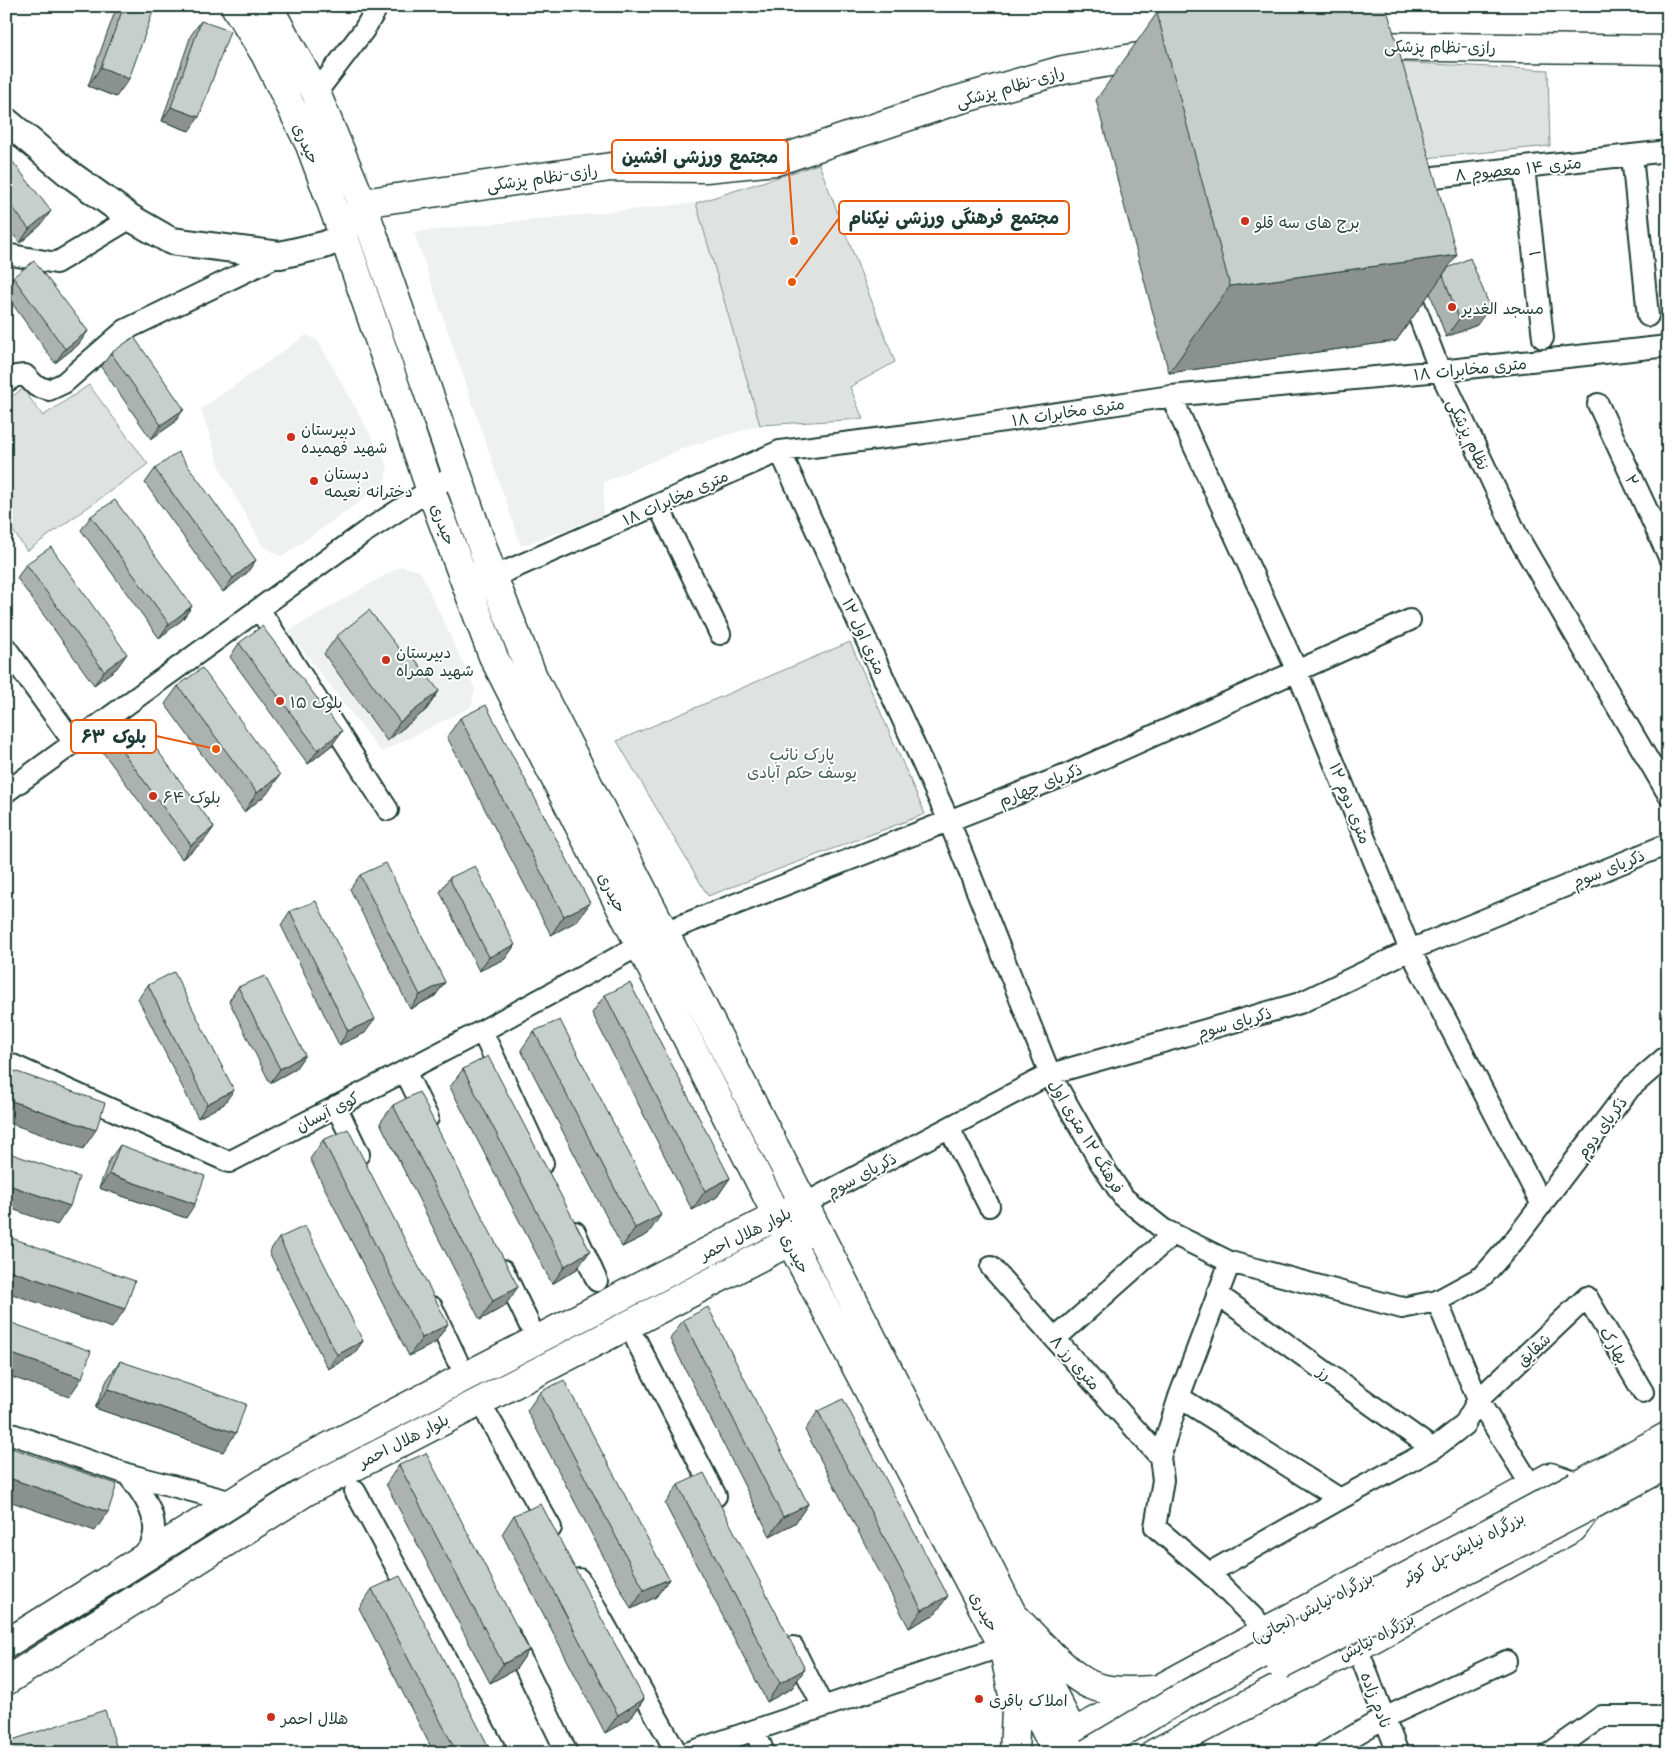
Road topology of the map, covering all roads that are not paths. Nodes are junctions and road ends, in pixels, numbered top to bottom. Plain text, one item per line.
1 (235, 6) edge
2 (268, 6) edge
3 (378, 6) edge
4 (1334, 46) edge
5 (1184, 50) edge
6 (1668, 50) edge
7 (316, 93) junction
8 (6, 121) edge
9 (1668, 151) edge
10 (1632, 155) junction
11 (1524, 167) junction
12 (1388, 182) edge
13 (362, 203) junction
14 (131, 218) junction
15 (344, 237) junction
16 (6, 254) edge
17 (280, 255) junction
18 (1402, 274) edge
19 (1648, 316) dead end
20 (1543, 338) dead end
21 (1668, 346) edge
22 (1440, 371) junction
23 (6, 382) edge
24 (1171, 396) junction
25 (1598, 404) dead end
26 (780, 451) junction
27 (456, 473) junction
28 (430, 488) junction
29 (658, 505) junction
30 (1668, 555) edge
31 (493, 578) junction
32 (259, 609) junction
33 (1410, 620) dead end
34 (720, 634) dead end
35 (6, 648) edge
36 (1297, 671) junction
37 (74, 743) junction
38 (6, 792) edge
39 (1668, 794) edge
40 (388, 810) dead end
41 (949, 821) junction
42 (1668, 844) edge
43 (664, 932) junction
44 (640, 945) junction
45 (1410, 950) junction
46 (482, 1031) junction
47 (1668, 1055) edge
48 (6, 1062) edge
49 (405, 1071) junction
50 (1050, 1074) junction
51 (336, 1106) junction
52 (949, 1128) junction
53 (435, 1132) edge
54 (365, 1168) edge
55 (552, 1183) edge
56 (804, 1204) junction
57 (1542, 1205) junction
58 (989, 1206) dead end
59 (777, 1216) junction
60 (568, 1218) edge
61 (816, 1228) junction
62 (1174, 1234) junction
63 (790, 1241) junction
64 (495, 1254) edge
65 (1230, 1262) junction
66 (991, 1267) dead end
67 (597, 1281) dead end
68 (424, 1290) edge
69 (1217, 1294) junction
70 (1587, 1298) joint
71 (1437, 1301) junction
72 (529, 1324) dead end
73 (1056, 1338) junction
74 (637, 1342) dead end
75 (458, 1360) dead end
76 (1643, 1392) dead end
77 (1179, 1397) junction
78 (1478, 1400) junction
79 (489, 1418) dead end
80 (6, 1432) edge
81 (1668, 1436) edge
82 (1433, 1449) junction
83 (1160, 1457) junction
84 (1668, 1464) edge
85 (127, 1474) junction
86 (1532, 1487) junction
87 (355, 1491) dead end
88 (1582, 1497) junction
89 (1340, 1499) junction
90 (227, 1506) junction
91 (723, 1511) edge
92 (236, 1536) junction
93 (147, 1556) junction
94 (1209, 1573) junction
95 (164, 1582) junction
96 (1016, 1618) junction
97 (503, 1621) edge
98 (782, 1627) edge
99 (1267, 1631) junction
100 (6, 1644) edge
101 (1003, 1646) junction
102 (1357, 1647) junction
103 (1506, 1661) dead end
104 (6, 1681) edge
105 (1159, 1689) junction
106 (823, 1707) junction
107 (1668, 1716) edge
108 (1384, 1718) junction
109 (755, 1730) junction
110 (1187, 1734) junction
111 (1069, 1749) edge
112 (497, 1753) edge
113 (567, 1753) edge
114 (676, 1753) edge
115 (687, 1753) edge
116 (764, 1753) edge
117 (1014, 1753) edge
118 (1123, 1753) edge
119 (1154, 1753) edge
120 (1163, 1753) edge
121 (1324, 1753) edge
122 (1398, 1753) edge
123 (1550, 1753) edge

1 - 15 main road, حیدری
2 - 7 main road, حیدری
3 - 7 street
4 - 6 main road, رازی-نظام پزشکی
5 - 13 main road, رازی-نظام پزشکی
7 - 13 main road, حیدری
8 - 14 street
9 - 10 street, ۸ متری ۱۴ معصوم
10 - 11 street, ۸ متری ۱۴ معصوم
10 - 19 street
11 - 12 street, ۸ متری ۱۴ معصوم
11 - 20 street, ۱
13 - 15 main road
13 - 27 main road, حیدری
14 - 16 street
14 - 17 street
15 - 17 street
15 - 28 main road, حیدری
17 - 23 street
18 - 22 street, نظام پزشکی
21 - 22 street, ۱۸ متری مخابرات
22 - 24 street, ۱۸ متری مخابرات
22 - 39 street, نظام پزشکی
24 - 26 street, ۱۸ متری مخابرات
24 - 36 street, ۱۲ متری دوم
25 - 30 street, ۲
26 - 29 street, ۱۸ متری مخابرات
26 - 41 street, ۱۲ متری اول
27 - 28 street
27 - 31 main road, حیدری
28 - 32 street
28 - 44 main road, حیدری
29 - 31 street, ۱۸ متری مخابرات
29 - 34 street
31 - 43 main road, حیدری
32 - 37 street
32 - 40 street
33 - 36 street, ذکریای چهارم
35 - 37 street
36 - 41 street, ذکریای چهارم
36 - 45 street, ۱۲ متری دوم
37 - 38 street
41 - 43 street, ذکریای چهارم
41 - 50 street, فرهنگ ۱۲ متری اول
42 - 45 street, ذکریای سوم
43 - 44 street, ذکریای چهارم
43 - 56 main road, حیدری
44 - 46 street, کوی آیسان
44 - 59 main road, حیدری
45 - 50 street, ذکریای سوم
45 - 57 street, ۱۲ متری دوم
46 - 49 street, کوی آیسان
46 - 55 street
47 - 57 street, ذکریای دوم
48 - 51 street, کوی آیسان
49 - 51 street, کوی آیسان
49 - 53 street
50 - 52 street, ذکریای سوم
50 - 62 street, فرهنگ ۱۲ متری اول
51 - 54 street
52 - 56 street, ذکریای سوم
52 - 58 street
56 - 59 main road, بلوار هلال احمر
56 - 61 main road, حیدری
57 - 71 street, فرهنگ ۱۲ متری اول
59 - 63 main road, حیدری
59 - 90 main road, بلوار هلال احمر
60 - 67 street
61 - 63 main road, بلوار هلال احمر
61 - 96 main road, حیدری
62 - 65 street, فرهنگ ۱۲ متری اول
62 - 73 street
63 - 92 main road, بلوار هلال احمر
63 - 101 main road, حیدری
64 - 72 street
65 - 69 street
65 - 71 street, فرهنگ ۱۲ متری اول
66 - 73 street, ۸ متری رز
68 - 75 street
69 - 77 street
69 - 82 street, رز
70 - 76 street, بهارک
70 - 78 street, شقایق
71 - 78 street
73 - 83 street, ۸ متری رز
74 - 91 street
77 - 83 street
77 - 89 street
78 - 82 street, شقایق
78 - 86 street
79 - 114 street
80 - 85 street
81 - 88 main road
82 - 89 street, شقایق
83 - 94 street
84 - 88 main road
85 - 90 street
85 - 93 street
86 - 88 main road, بزرگراه نیایش (نجاتی)
86 - 99 main road, بزرگراه نیایش (نجاتی)
87 - 112 street
88 - 102 main road, بزرگراه نیایش
88 - 111 main road, بزرگراه نیایش-پل کوثر, bridge
88 - 118 main road, بزرگراه نیایش-پل کوثر, bridge
89 - 94 street, شقایق
90 - 92 main road
90 - 93 main road, بلوار هلال احمر
92 - 95 main road, بلوار هلال احمر
93 - 95 main road
93 - 100 main road, بلوار هلال احمر
94 - 99 street
95 - 104 main road, بلوار هلال احمر
96 - 105 main road
96 - 111 main road, حیدری
97 - 113 street
98 - 106 street
99 - 105 main road, بزرگراه نیایش (نجاتی)
101 - 106 street
101 - 111 main road, حیدری
101 - 117 main road
102 - 108 street, نادم زاده
102 - 110 main road, بزرگراه نیایش
103 - 108 street
105 - 110 main road
105 - 111 main road, بزرگراه نیایش (نجاتی)
106 - 109 street
107 - 123 street
108 - 121 street
108 - 122 street, نادم زاده
109 - 115 street
109 - 116 street
110 - 119 main road, بزرگراه نیایش
110 - 120 main road

